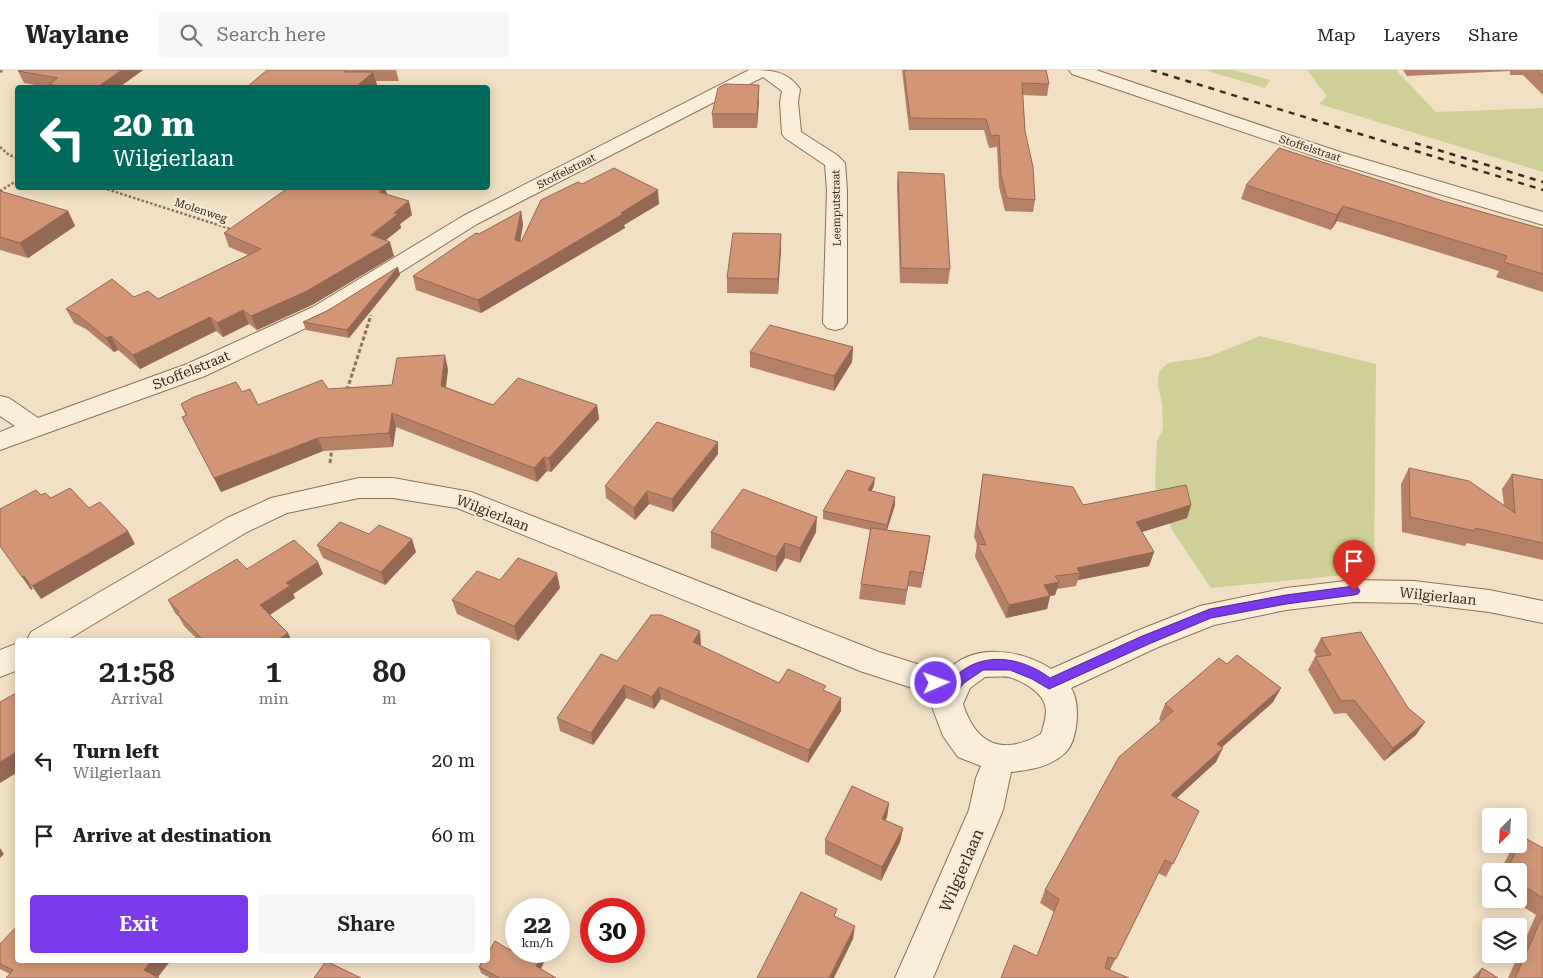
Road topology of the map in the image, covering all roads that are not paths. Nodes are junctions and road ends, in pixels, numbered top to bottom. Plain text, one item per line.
1 (764, 70) edge
2 (1078, 70) edge
3 (1543, 219) edge
4 (835, 323) dead end
5 (0, 404) edge
6 (35, 428) junction
7 (0, 441) edge
8 (1543, 612) edge
9 (45, 638) edge
10 (15, 657) edge
11 (0, 665) edge
12 (1049, 684) junction
13 (952, 688) junction
14 (1000, 759) junction
15 (914, 978) edge

1 - 4 street, Leemputstraat
1 - 6 street, Stoffelstraat
2 - 3 street, Stoffelstraat
5 - 6 street
6 - 7 street, Stoffelstraat
8 - 12 street, Wilgierlaan
9 - 13 street, Wilgierlaan
10 - 11 street
12 - 13 street
12 - 14 street
13 - 14 street
14 - 15 street, Wilgierlaan

